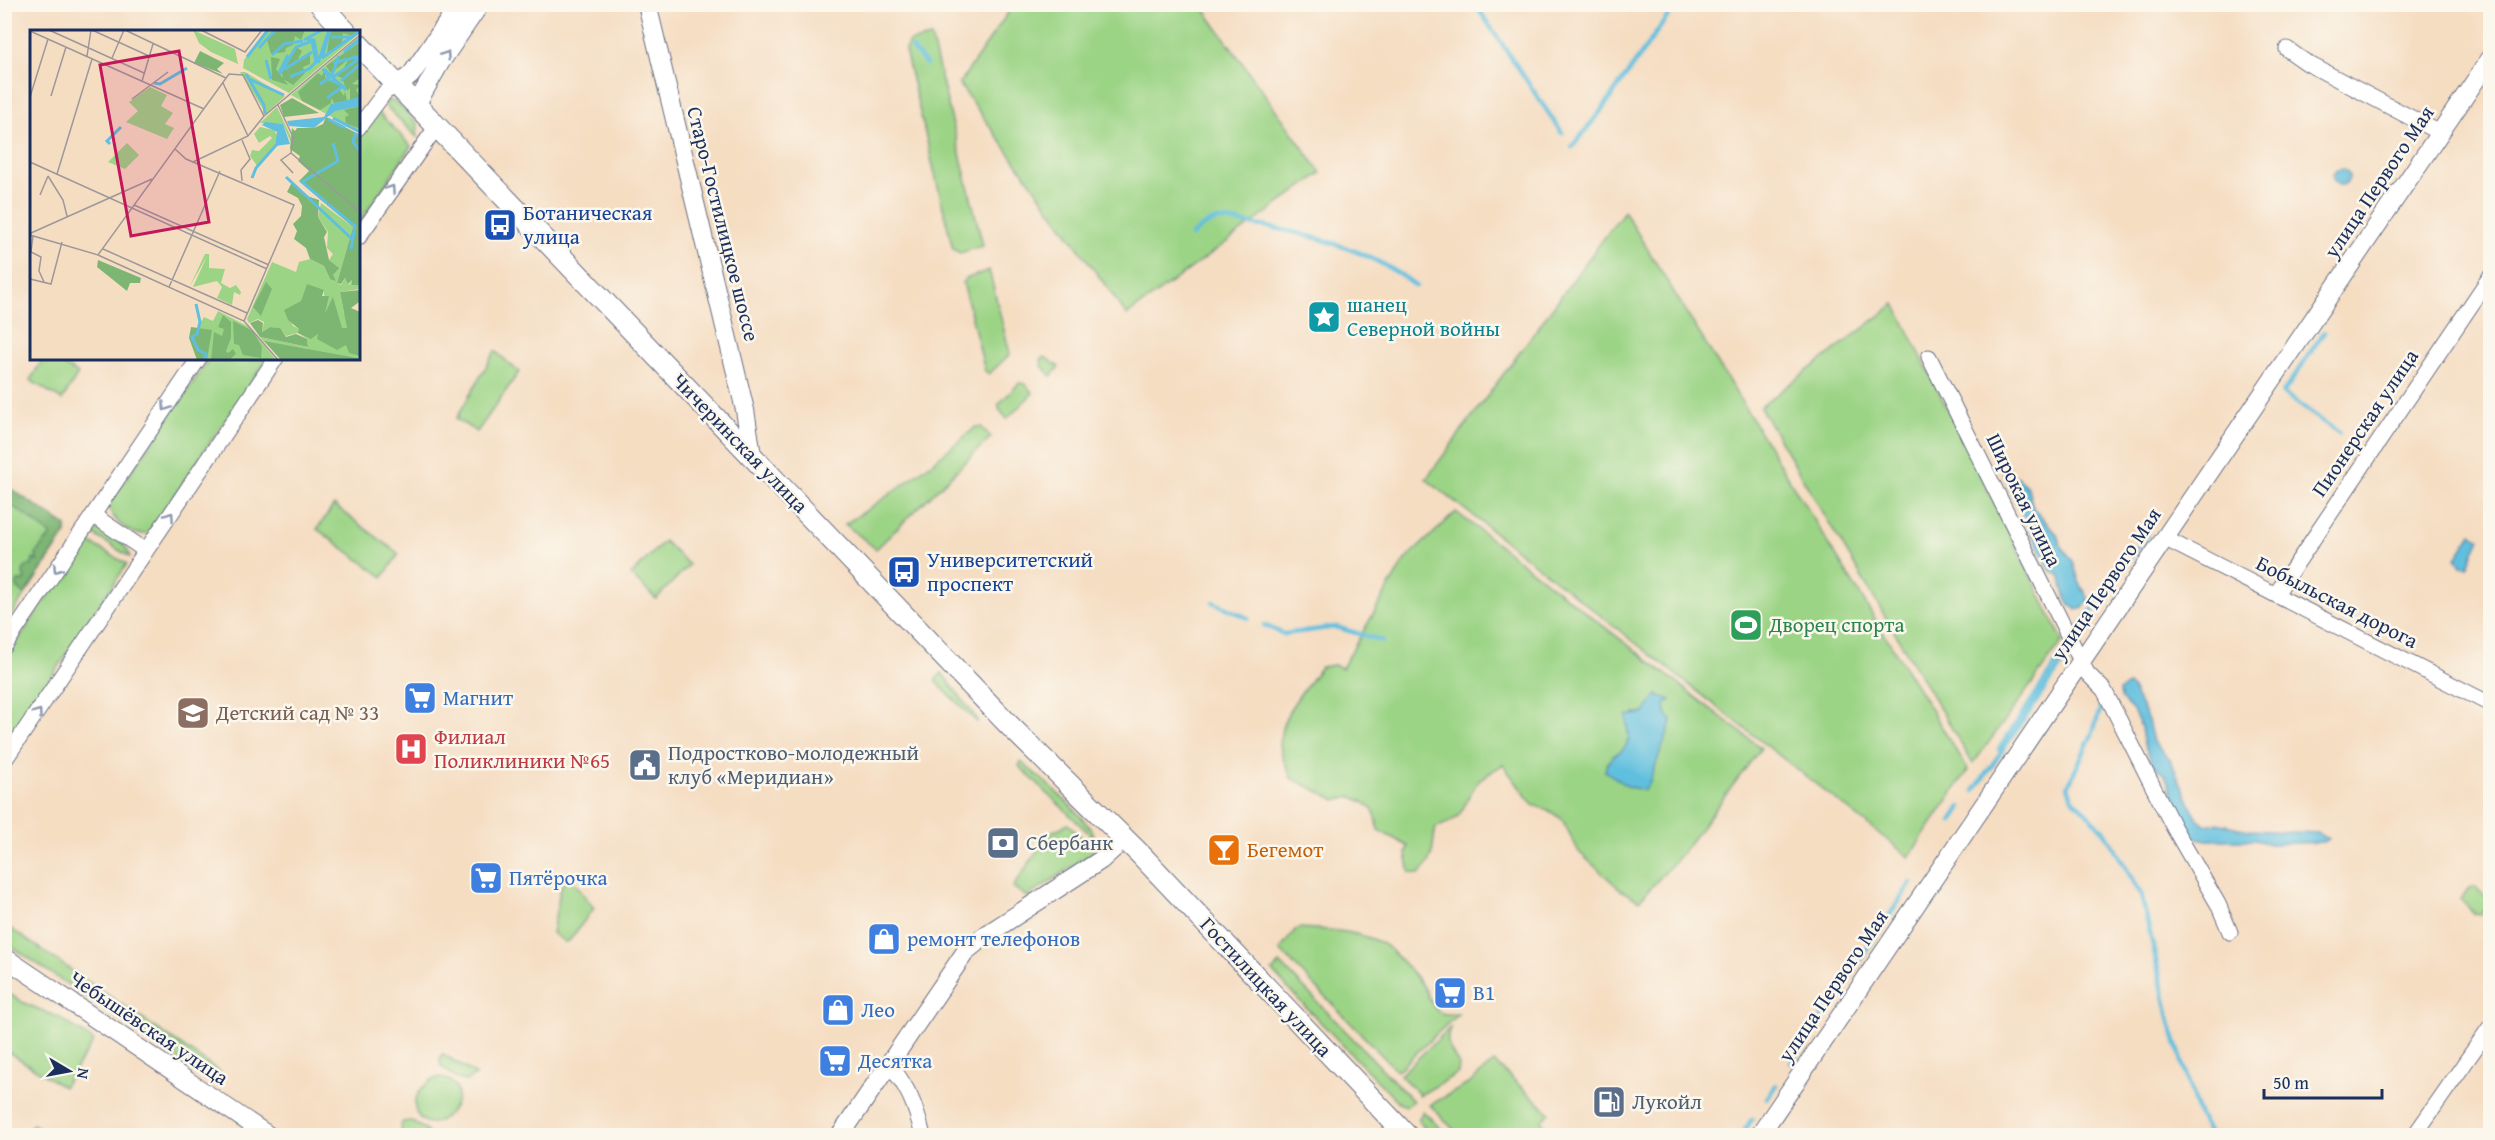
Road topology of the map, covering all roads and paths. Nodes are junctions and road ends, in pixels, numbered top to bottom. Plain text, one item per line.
1 (320, 4) edge
2 (460, 4) edge
3 (480, 4) edge
4 (646, 4) edge
5 (344, 30) edge
6 (360, 46) edge
7 (2287, 49) dead end
8 (2490, 59) edge
9 (398, 85) junction
10 (416, 105) junction
11 (360, 125) edge
12 (437, 126) junction
13 (2440, 133) junction
14 (360, 234) edge
15 (2490, 277) edge
16 (1929, 357) dead end
17 (198, 360) edge
18 (275, 360) edge
19 (752, 455) junction
20 (93, 515) junction
21 (2164, 538) junction
22 (146, 551) junction
23 (2276, 594) junction
24 (4, 647) edge
25 (2081, 660) junction
26 (2490, 704) edge
27 (4, 761) edge
28 (1124, 839) junction
29 (2230, 932) dead end
30 (4, 957) edge
31 (2490, 1027) edge
32 (889, 1063) junction
33 (269, 1136) edge
34 (840, 1136) edge
35 (923, 1136) edge
36 (1407, 1136) edge
37 (1759, 1136) edge
38 (2414, 1136) edge

1 - 5 main road
2 - 9 street
10 -> 3 street
4 - 19 street, Старо-Гостилицкое шоссе
6 - 9 main road, Чичеринская улица
7 - 13 street
8 - 13 street, улица Первого Мая
9 - 10 main road, Чичеринская улица
9 - 11 street
10 - 12 main road, Чичеринская улица
14 -> 12 street
12 - 19 main road, Чичеринская улица
13 - 21 street, улица Первого Мая
15 - 23 street, Пионерская улица
16 - 25 street, Широкая улица
17 -> 20 street
22 -> 18 street
19 - 28 main road, Чичеринская улица
20 - 22 street
20 -> 24 street
21 - 23 street, Бобыльская дорога
21 - 25 street, улица Первого Мая
27 -> 22 street
23 - 26 street, Бобыльская дорога
25 - 29 street, Широкая улица
25 - 37 street, улица Первого Мая
28 - 32 street
28 - 36 main road, Гостилицкая улица
30 - 33 street, Чебышёвская улица
31 - 38 street
32 - 34 street
32 - 35 street

